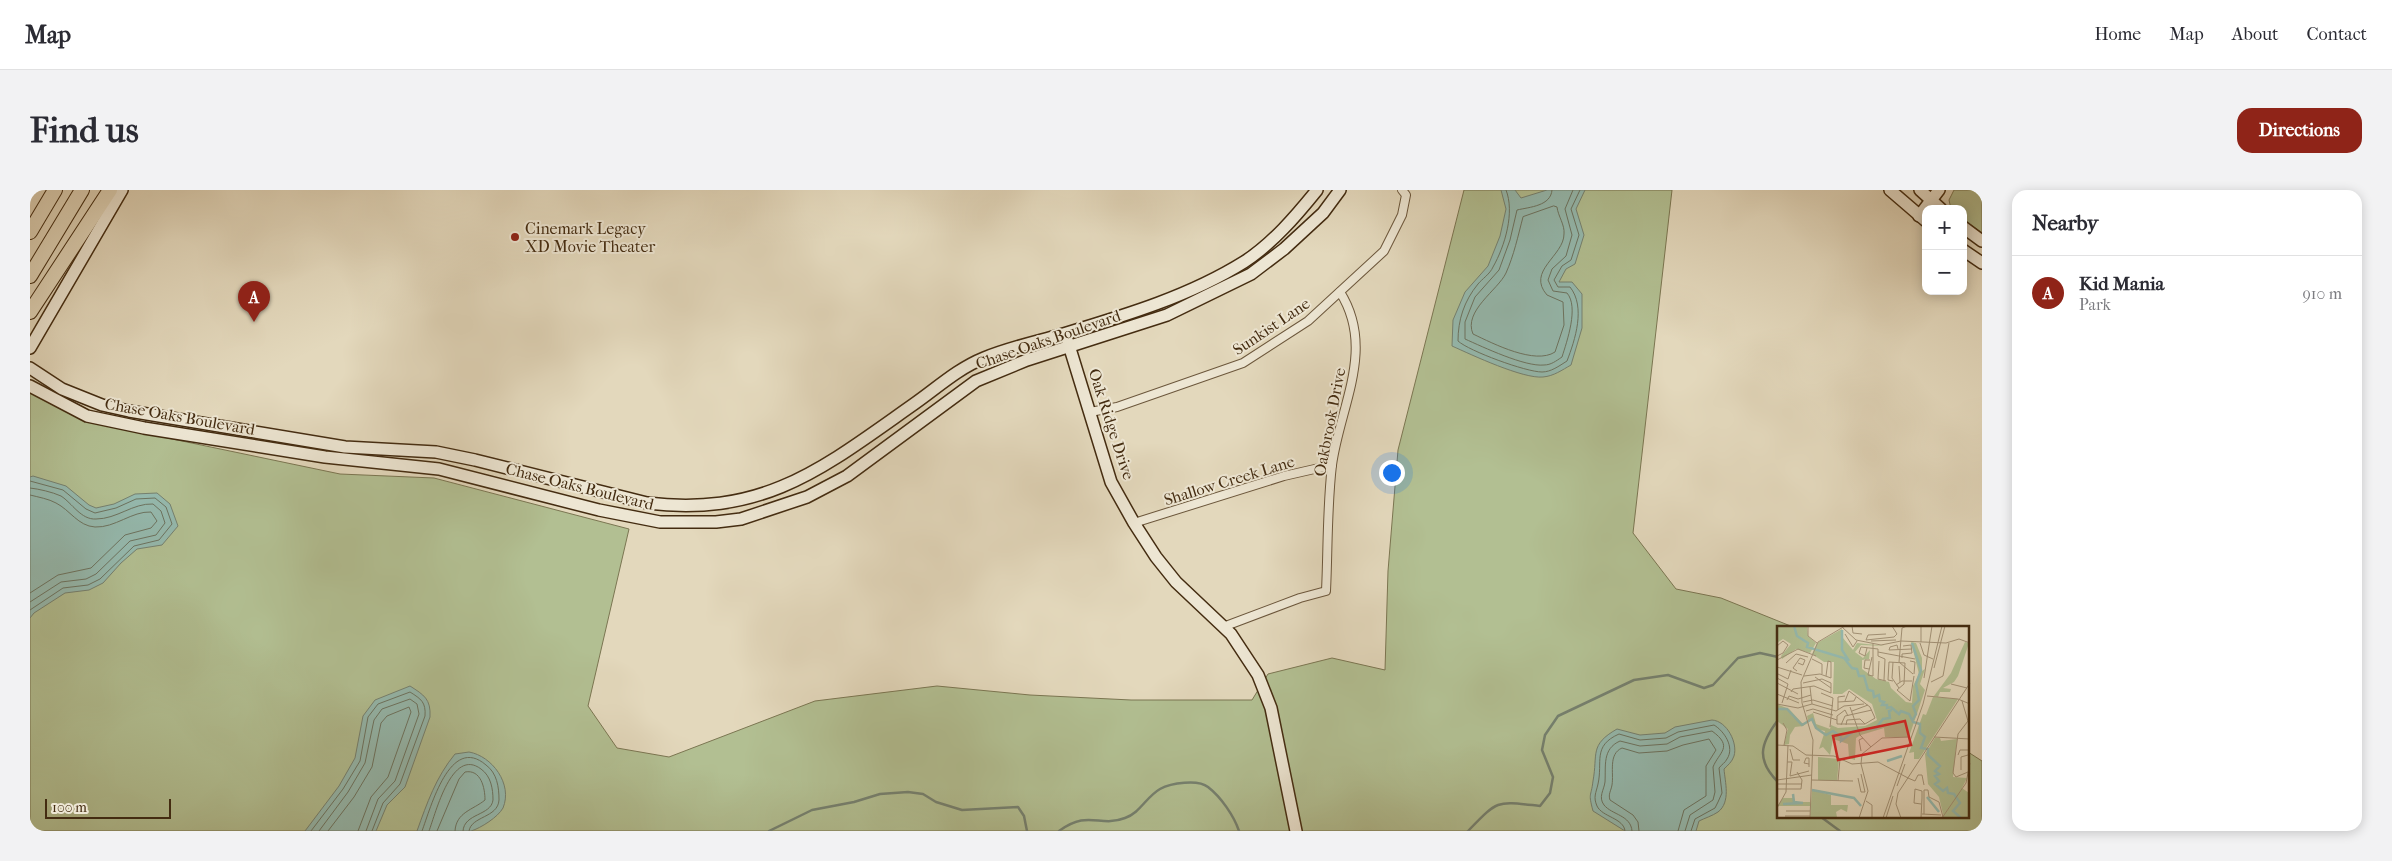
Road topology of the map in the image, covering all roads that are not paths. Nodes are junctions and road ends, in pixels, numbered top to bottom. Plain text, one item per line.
1 (55, 190) edge
2 (82, 190) edge
3 (110, 190) edge
4 (122, 190) edge
5 (1317, 190) edge
6 (1340, 190) edge
7 (1402, 190) edge
8 (1890, 190) edge
9 (1920, 190) edge
10 (1939, 190) edge
11 (1932, 200) junction
12 (1930, 205) edge
13 (1937, 205) edge
14 (1922, 217) edge
15 (1967, 230) edge
16 (30, 232) edge
17 (1982, 241) edge
18 (1967, 253) edge
19 (1245, 261) junction
20 (1982, 263) edge
21 (1250, 274) junction
22 (30, 276) edge
23 (1340, 292) junction
24 (30, 312) edge
25 (1064, 334) junction
26 (30, 348) edge
27 (1071, 348) junction
28 (30, 368) edge
29 (30, 386) edge
30 (1090, 412) junction
31 (170, 416) junction
32 (166, 431) junction
33 (345, 447) junction
34 (344, 459) junction
35 (1332, 465) junction
36 (519, 472) junction
37 (515, 488) junction
38 (755, 496) junction
39 (691, 507) junction
40 (758, 513) junction
41 (691, 523) junction
42 (1134, 523) junction
43 (1223, 627) junction
44 (1296, 831) edge

1 - 16 highway
2 - 22 highway
3 - 24 highway
4 - 26 street
5 - 19 street, Chase Oaks Boulevard
6 - 21 street, Chase Oaks Boulevard
7 - 23 street, Sunkist Lane
8 - 14 street
9 - 11 street
10 - 11 street
11 - 12 street
11 - 13 street
15 - 17 street
18 - 20 street
19 - 21 street
19 - 25 street, Chase Oaks Boulevard
21 - 27 street, Chase Oaks Boulevard
23 - 30 street, Sunkist Lane
23 - 35 street, Oakbrook Drive
25 - 27 street, Oak Ridge Drive
25 - 38 street, Chase Oaks Boulevard
27 - 30 street, Oak Ridge Drive
27 - 40 street, Chase Oaks Boulevard
28 - 31 street, Chase Oaks Boulevard
29 - 32 street, Chase Oaks Boulevard
30 - 42 street, Oak Ridge Drive
31 - 32 street
31 - 33 street, Chase Oaks Boulevard
32 - 34 street, Chase Oaks Boulevard
33 - 34 street
33 - 36 street, Chase Oaks Boulevard
34 - 37 street, Chase Oaks Boulevard
35 - 42 street, Shallow Creek Lane
35 - 43 street, Oakbrook Drive
36 - 37 street
36 - 39 street, Chase Oaks Boulevard
37 - 41 street, Chase Oaks Boulevard
38 - 39 street, Chase Oaks Boulevard
38 - 40 street
39 - 41 street
40 - 41 street, Chase Oaks Boulevard
42 - 43 street, Oak Ridge Drive
43 - 44 street, Oak Ridge Drive

